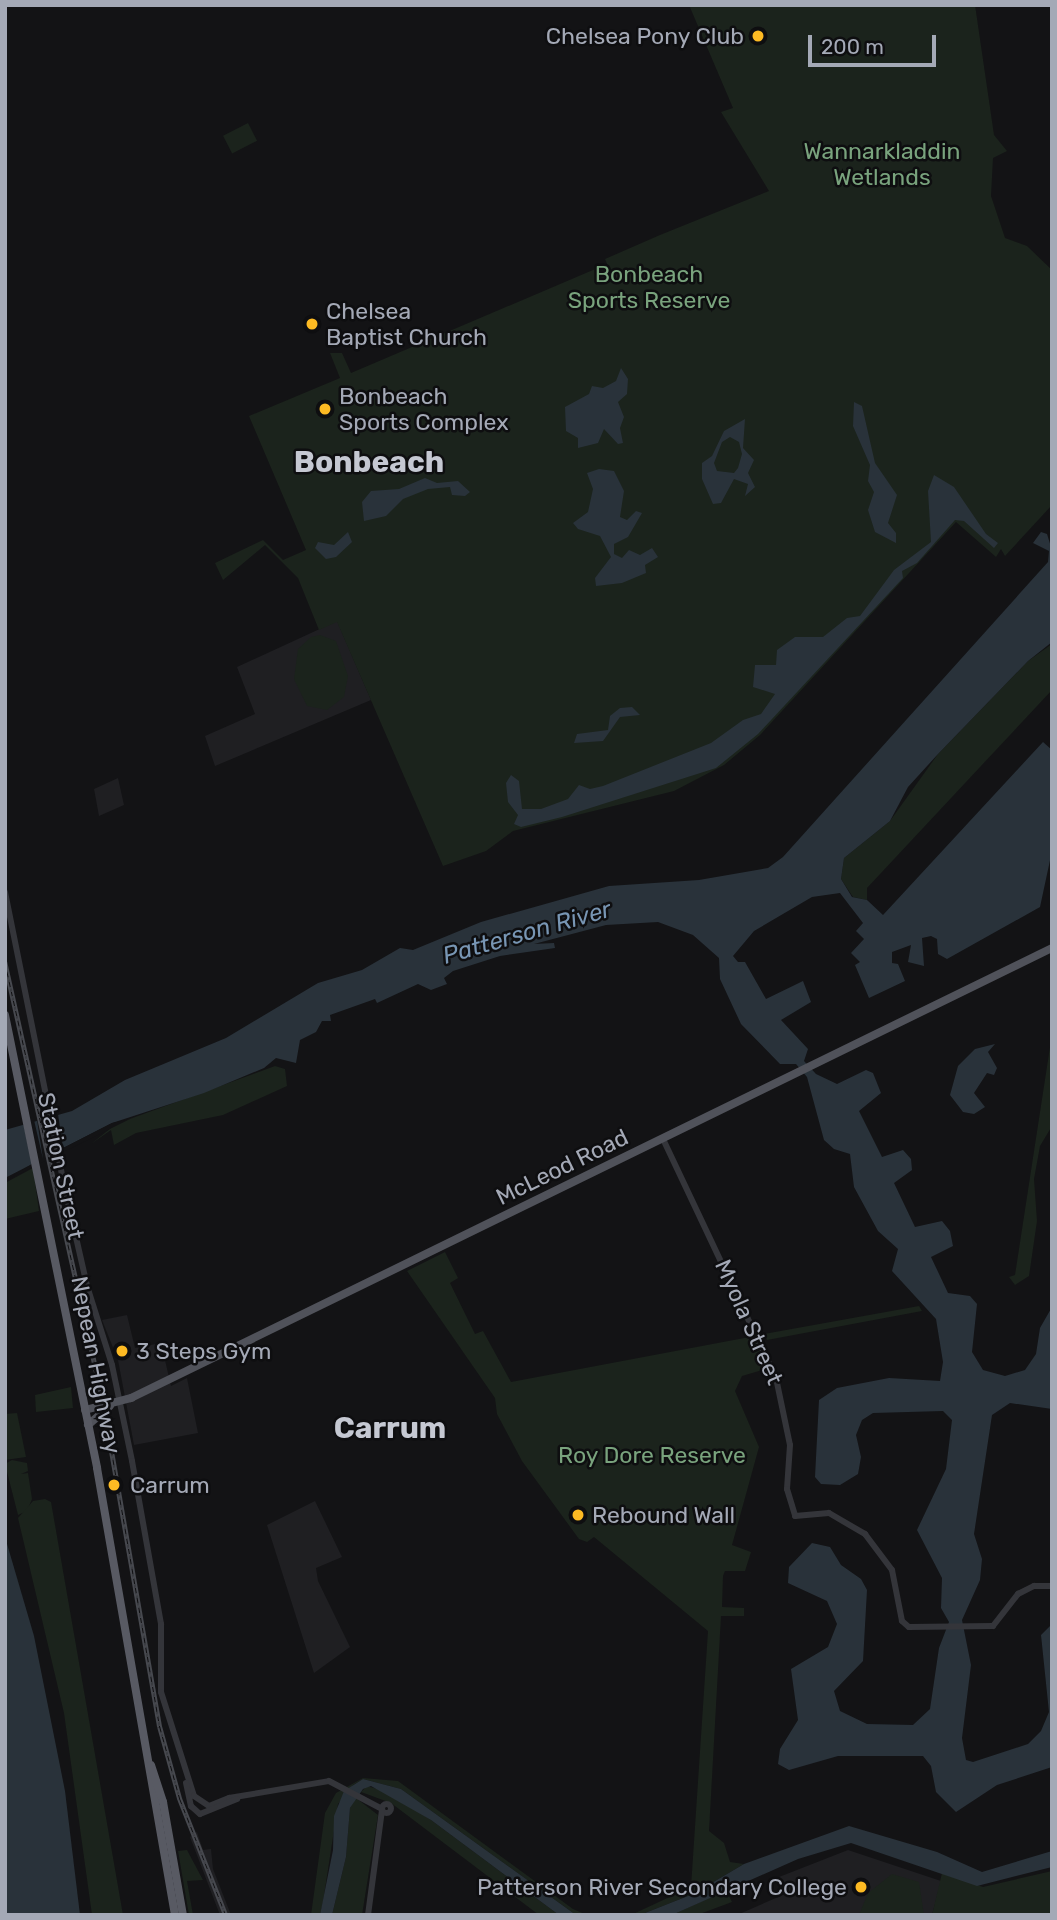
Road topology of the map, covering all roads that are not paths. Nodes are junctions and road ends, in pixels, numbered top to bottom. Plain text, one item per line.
1 (5, 892) edge
2 (1052, 948) edge
3 (5, 1015) edge
4 (663, 1139) junction
5 (120, 1403) junction
6 (110, 1406) junction
7 (85, 1410) junction
8 (88, 1425) junction
9 (1052, 1586) edge
10 (183, 1767) junction
11 (242, 1796) junction
12 (163, 1827) junction
13 (176, 1915) edge
14 (183, 1915) edge
15 (368, 1915) edge

1 - 5 street, Station Street
2 - 4 main road, McLeod Road
3 - 7 highway, Nepean Highway
4 - 5 main road, McLeod Road
4 - 9 street, Myola Street
5 - 6 main road, McLeod Road
5 - 10 street, Station Street
6 - 7 main road, McLeod Road
6 - 8 main road
7 - 8 highway, Nepean Highway
8 - 12 highway, Nepean Highway
10 - 11 street, Station Street
10 - 11 street, Station Street
11 - 15 street
12 - 13 highway, Nepean Highway
12 - 14 highway, Nepean Highway

